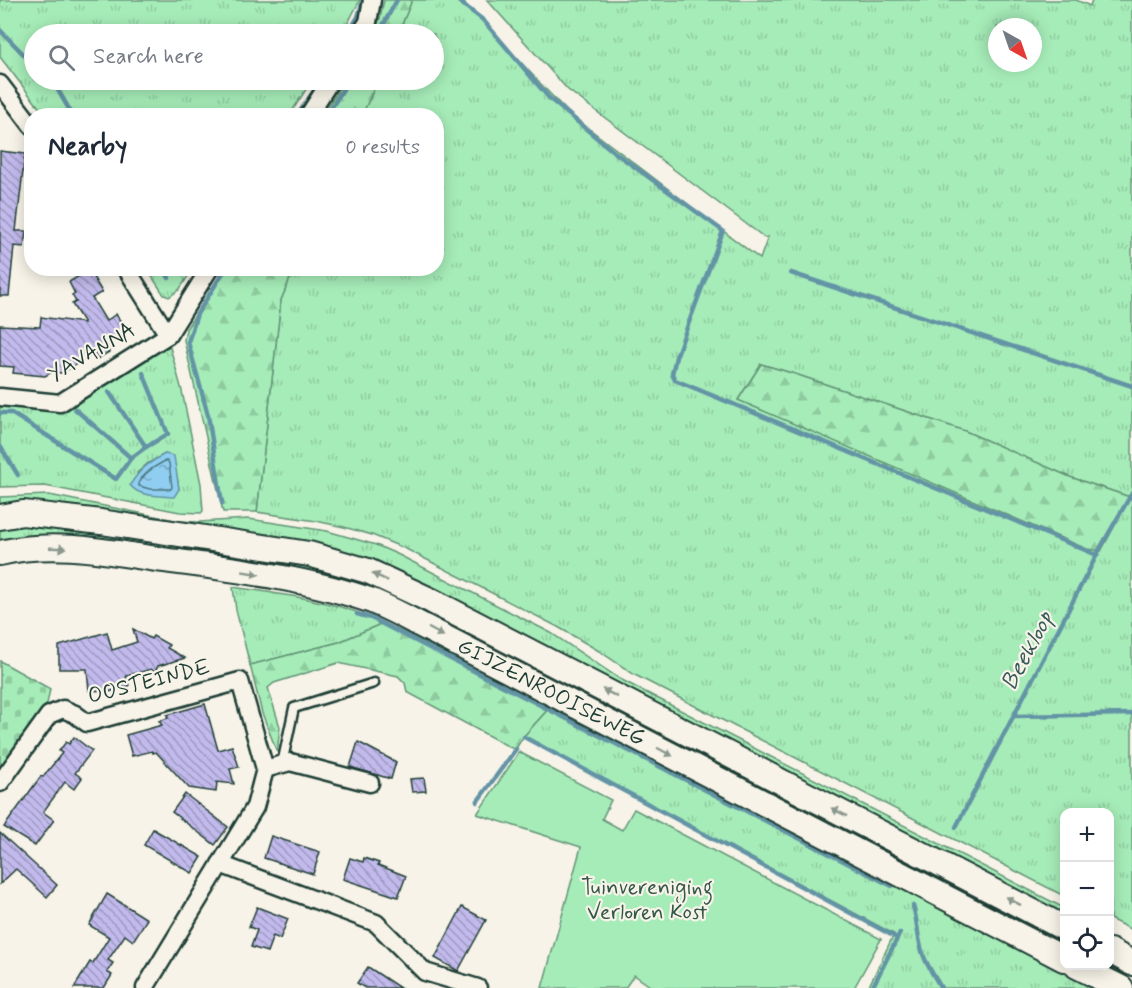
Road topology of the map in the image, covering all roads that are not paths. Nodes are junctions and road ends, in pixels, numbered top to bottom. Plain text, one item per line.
1 (372, 0) edge
2 (367, 24) edge
3 (0, 84) edge
4 (325, 90) edge
5 (313, 108) edge
6 (24, 116) edge
7 (131, 276) edge
8 (205, 276) edge
9 (168, 334) junction
10 (0, 397) edge
11 (0, 517) edge
12 (0, 553) edge
13 (374, 683) dead end
14 (282, 764) junction
15 (265, 769) junction
16 (0, 783) edge
17 (370, 783) dead end
18 (220, 864) junction
19 (1060, 925) edge
20 (1114, 953) edge
21 (1060, 956) edge
22 (1132, 963) edge
23 (1085, 970) edge
24 (145, 988) edge
25 (478, 988) edge
26 (1121, 988) edge

1 - 2 street
3 - 6 street
4 - 5 street
7 - 9 street
8 - 9 street
9 - 10 street, YAVANNA
19 -> 11 main road, GIJZENROOISEWEG
12 -> 21 main road, GIJZENROOISEWEG
13 - 14 lane
14 - 15 street
14 - 17 street
15 - 16 street, OOSTEINDE
15 - 18 street
18 - 24 street
18 - 25 street
20 - 22 main road
23 - 26 main road

